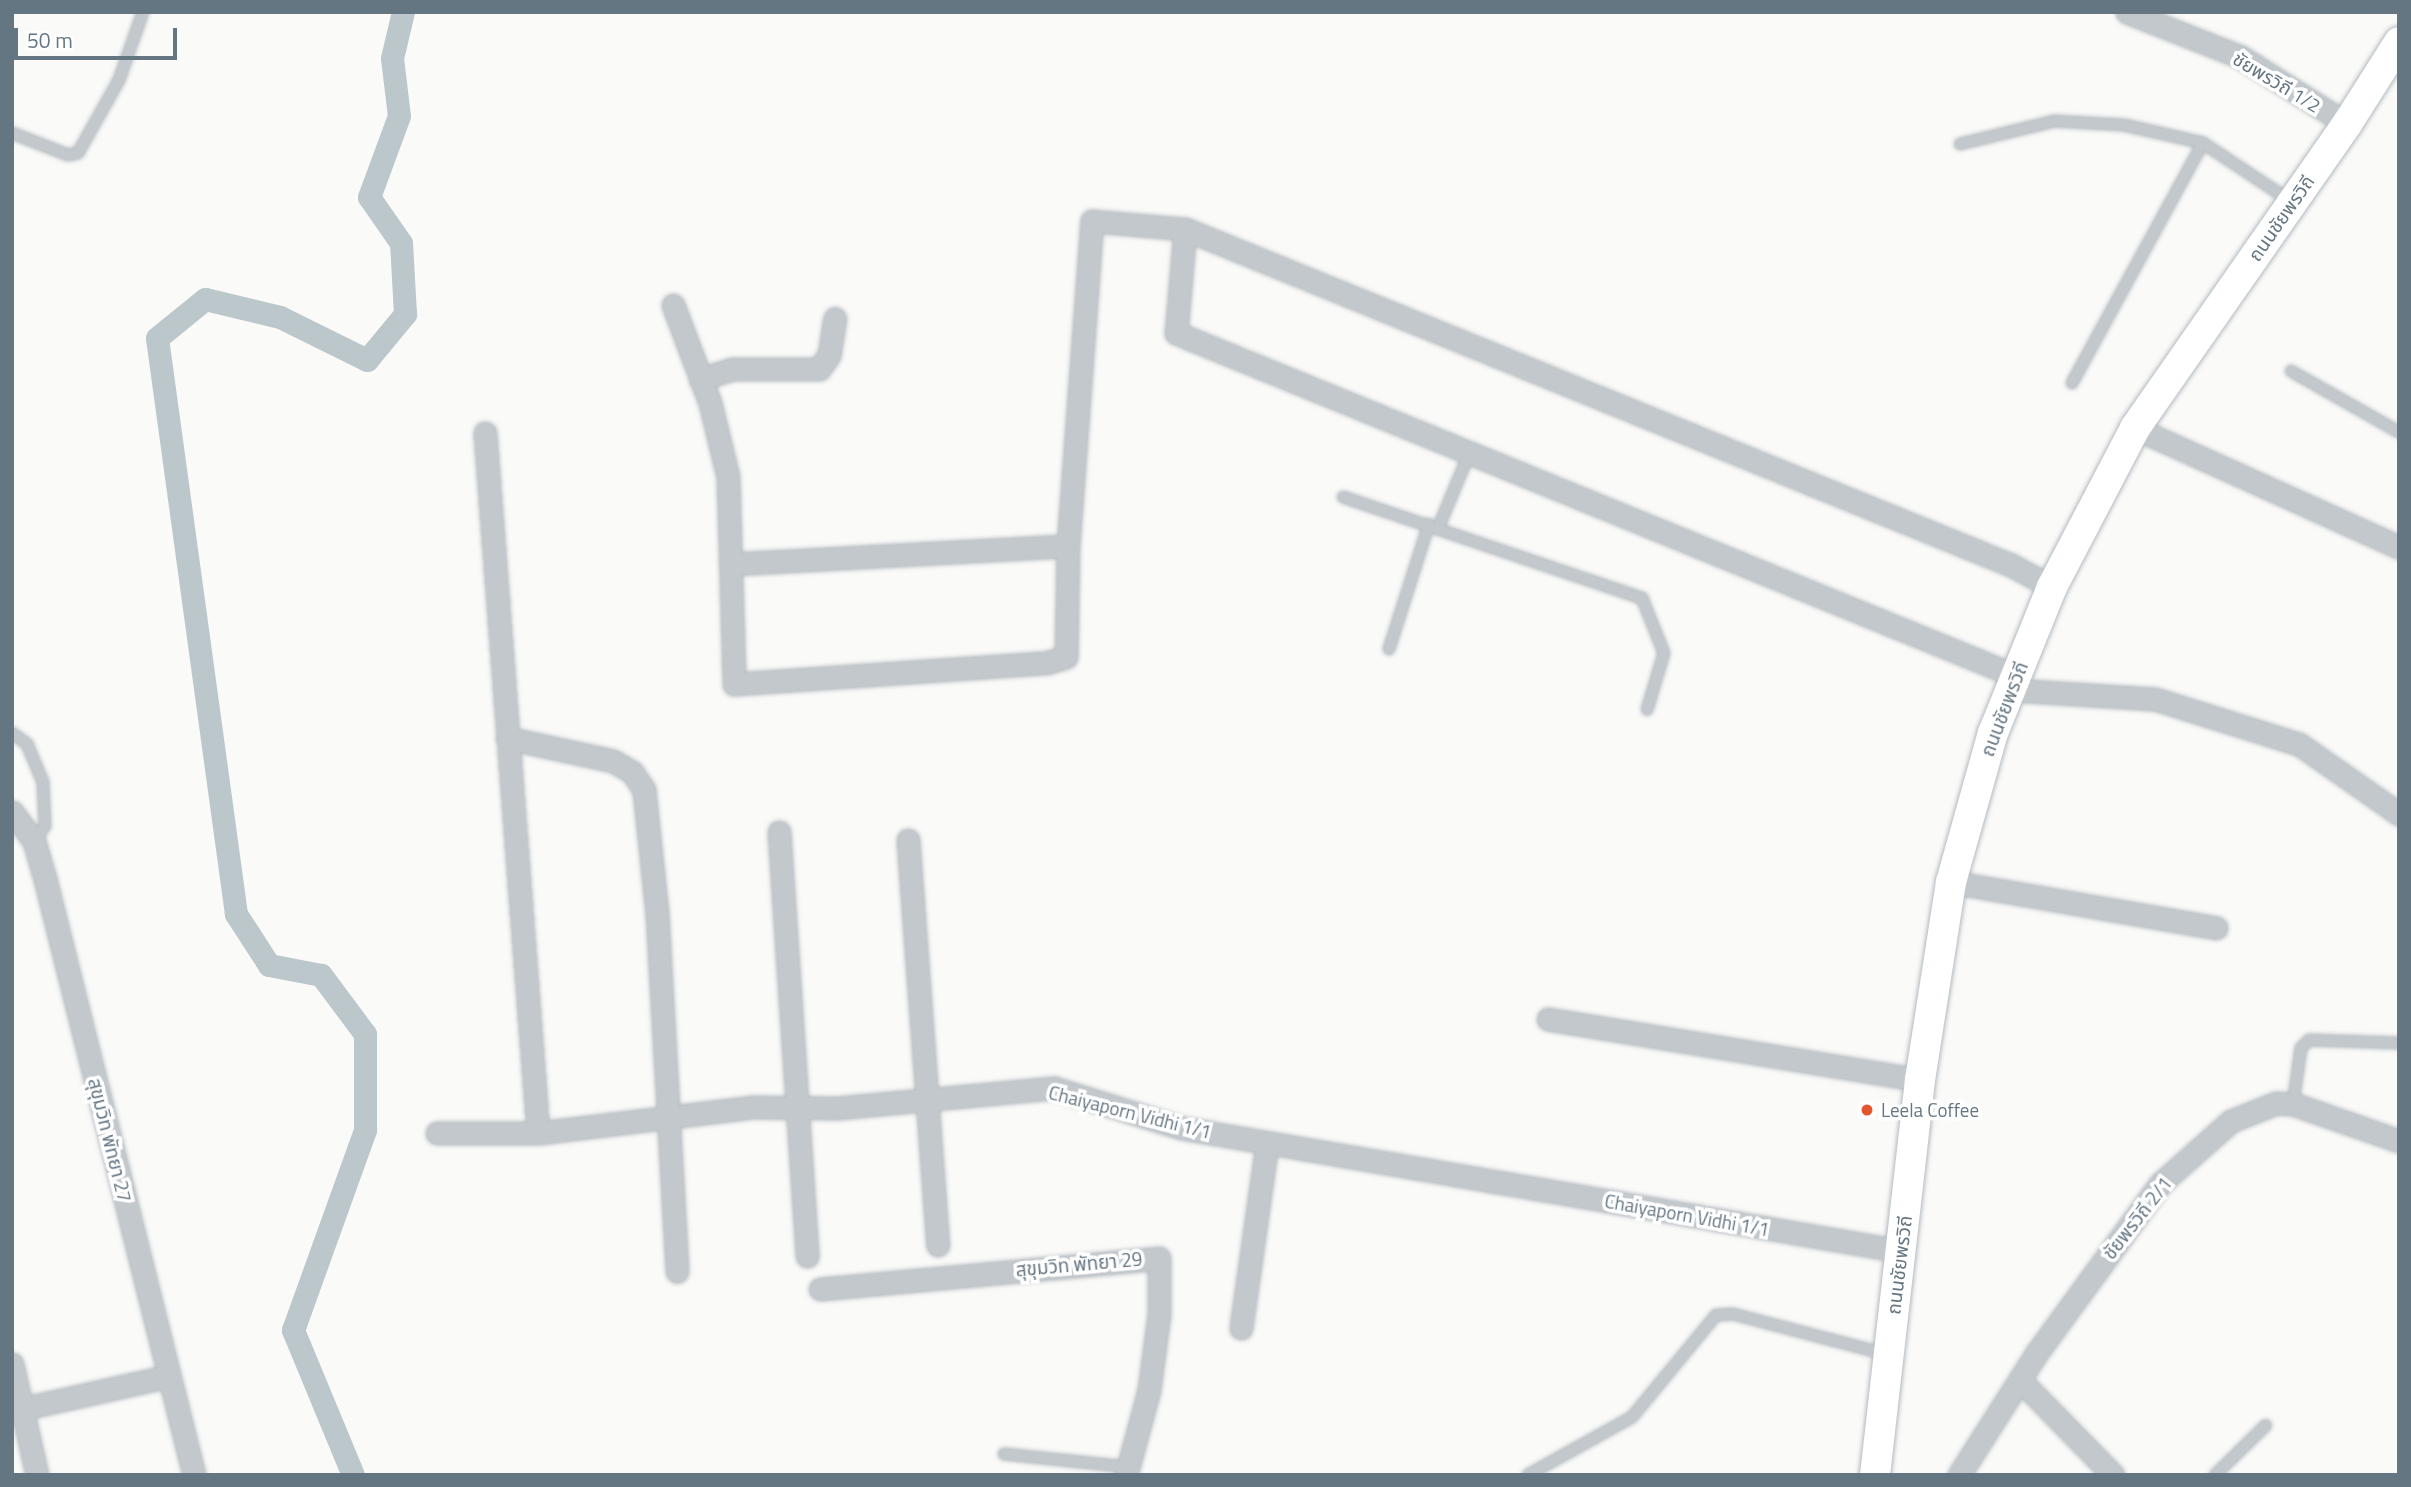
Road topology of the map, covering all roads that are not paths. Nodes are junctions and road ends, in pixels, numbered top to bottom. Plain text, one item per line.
1 (2127, 12) edge
2 (138, 14) edge
3 (2395, 55) edge
4 (2347, 124) junction
5 (12, 133) edge
6 (2203, 143) junction
7 (1960, 144) dead end
8 (2292, 202) junction
9 (1185, 229) junction
10 (673, 305) dead end
11 (835, 318) dead end
12 (2291, 372) dead end
13 (700, 379) junction
14 (2072, 383) dead end
15 (2135, 428) junction
16 (2399, 432) edge
17 (485, 433) dead end
18 (1469, 454) junction
19 (1343, 497) dead end
20 (1434, 525) junction
21 (1068, 546) junction
22 (2399, 547) edge
23 (732, 564) junction
24 (2052, 587) junction
25 (1389, 649) dead end
26 (2013, 683) junction
27 (1647, 710) dead end
28 (12, 733) edge
29 (506, 738) junction
30 (12, 812) edge
31 (2399, 814) edge
32 (779, 832) dead end
33 (908, 840) dead end
34 (34, 841) junction
35 (1951, 882) junction
36 (2216, 928) dead end
37 (1548, 1019) dead end
38 (2399, 1043) edge
39 (1920, 1080) junction
40 (925, 1101) junction
41 (2293, 1104) junction
42 (795, 1107) junction
43 (669, 1116) junction
44 (437, 1133) dead end
45 (538, 1133) junction
46 (2399, 1141) edge
47 (1267, 1143) junction
48 (939, 1245) dead end
49 (1901, 1251) junction
50 (807, 1256) dead end
51 (677, 1271) dead end
52 (820, 1289) dead end
53 (1241, 1328) dead end
54 (1889, 1355) junction
55 (12, 1364) edge
56 (169, 1376) junction
57 (2020, 1380) junction
58 (17, 1411) edge
59 (2266, 1426) dead end
60 (1004, 1454) dead end
61 (1127, 1471) edge
62 (37, 1475) edge
63 (194, 1475) edge
64 (1528, 1475) edge
65 (1875, 1475) edge
66 (1959, 1475) edge
67 (2113, 1475) edge
68 (2215, 1475) edge

1 - 4 street, ชัยพรวิถี 1/2
2 - 5 lane
3 - 4 main road, ถนนชัยพรวิถี
4 - 8 main road, ถนนชัยพรวิถี
6 - 7 lane
6 - 8 lane
6 - 14 lane
8 - 15 main road, ถนนชัยพรวิถี
9 - 18 street
9 - 21 street
9 - 24 street
10 - 13 street
11 - 13 street
12 - 16 lane
13 - 23 street
15 - 22 street
15 - 24 main road, ถนนชัยพรวิถี
17 - 29 street
18 - 20 lane
18 - 26 street
19 - 20 lane
20 - 25 lane
20 - 27 lane
21 - 23 street
21 - 23 street
24 - 26 main road, ถนนชัยพรวิถี
26 - 31 street
26 - 35 main road, ถนนชัยพรวิถี
28 - 34 lane
29 - 43 street
29 - 45 street
30 - 34 street, สุขุมวิท พัทยา 27
32 - 42 street
33 - 40 street
34 - 56 street, สุขุมวิท พัทยา 27
35 - 36 street
35 - 39 main road, ถนนชัยพรวิถี
37 - 39 street
38 - 41 lane
39 - 49 main road, ถนนชัยพรวิถี
40 - 42 street, Chaiyaporn Vidhi 1/1
40 - 47 street, Chaiyaporn Vidhi 1/1
40 - 48 street
41 - 46 street, ชัยพรวิถี 2/1
41 - 57 street, ชัยพรวิถี 2/1
42 - 43 street, Chaiyaporn Vidhi 1/1
42 - 50 street
43 - 45 street, Chaiyaporn Vidhi 1/1
43 - 51 street
44 - 45 street, Chaiyaporn Vidhi 1/1
47 - 49 street, Chaiyaporn Vidhi 1/1
47 - 53 street
49 - 54 main road, ถนนชัยพรวิถี
52 - 61 street, สุขุมวิท พัทยา 29
54 - 64 lane
54 - 65 main road, ถนนชัยพรวิถี
55 - 58 street
56 - 58 street
56 - 63 street, สุขุมวิท พัทยา 27
57 - 66 street, ชัยพรวิถี 2/1
57 - 67 street
58 - 62 street
59 - 68 lane
60 - 61 lane

